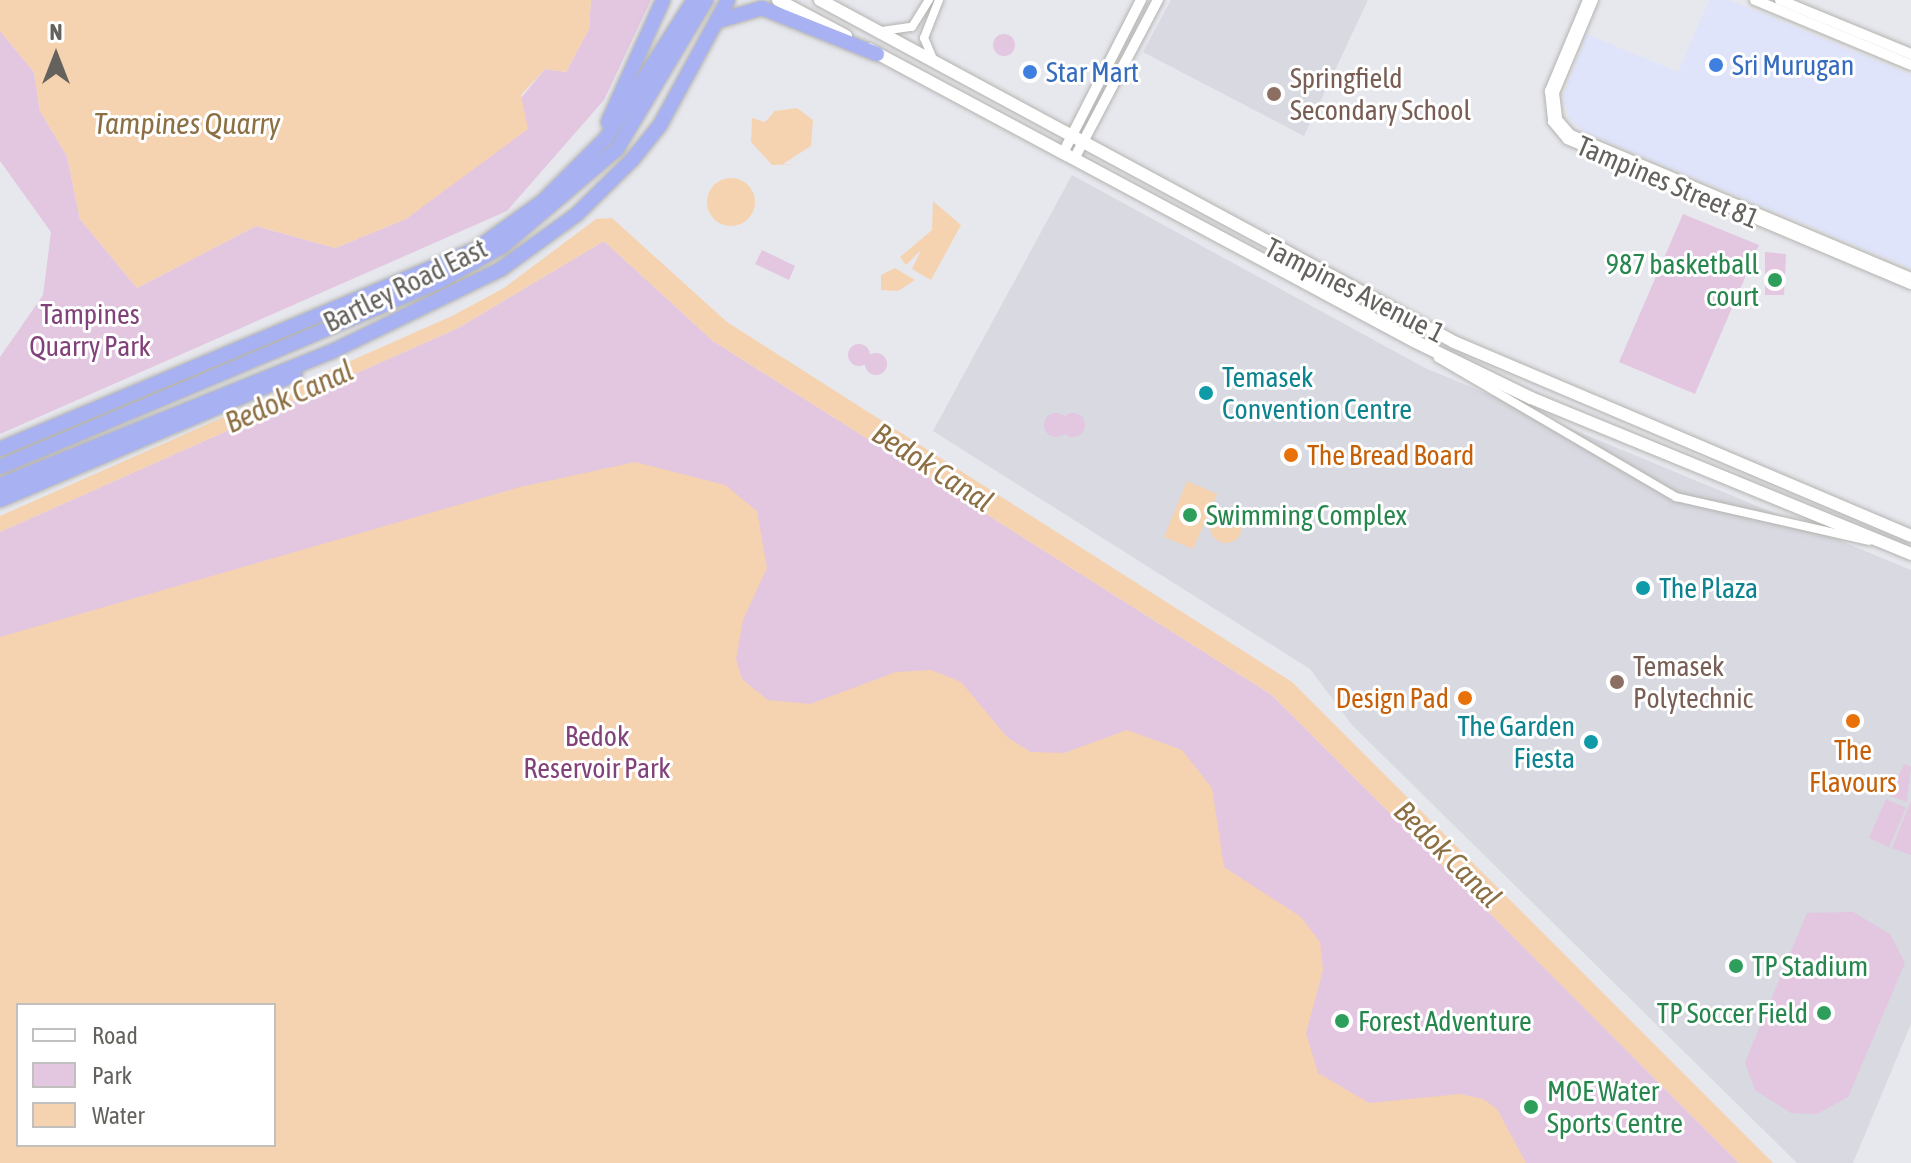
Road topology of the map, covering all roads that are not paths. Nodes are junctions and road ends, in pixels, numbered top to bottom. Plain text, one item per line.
1 (663, 0) edge
2 (694, 0) edge
3 (706, 0) edge
4 (728, 0) edge
5 (778, 0) edge
6 (820, 0) edge
7 (929, 0) edge
8 (939, 0) edge
9 (1141, 0) edge
10 (1158, 0) edge
11 (1587, 0) edge
12 (1594, 0) edge
13 (1755, 0) edge
14 (1780, 0) edge
15 (711, 26) junction
16 (1125, 29) junction
17 (877, 31) junction
18 (1139, 35) junction
19 (877, 54) junction
20 (1911, 54) edge
21 (939, 65) junction
22 (1911, 65) edge
23 (1016, 109) junction
24 (1009, 124) junction
25 (1076, 140) junction
26 (1068, 156) junction
27 (542, 202) junction
28 (1247, 234) junction
29 (1238, 251) junction
30 (1911, 277) edge
31 (1911, 285) edge
32 (1414, 341) junction
33 (333, 351) junction
34 (1502, 365) junction
35 (1496, 381) junction
36 (0, 449) edge
37 (0, 467) edge
38 (0, 485) edge
39 (0, 500) edge
40 (1911, 536) edge
41 (1892, 546) junction
42 (1911, 554) edge

1 - 27 highway
2 - 27 highway
3 - 37 highway, Bartley Road East
4 - 15 highway, Bartley Road East
5 - 19 main road, Tampines Avenue 1
6 - 17 main road, Tampines Avenue 1
7 - 17 street
8 - 21 street
9 - 16 street
10 - 18 street
11 - 31 street, Tampines Street 81
12 - 30 street, Tampines Street 81
13 - 22 street
14 - 20 street
15 - 19 highway
15 - 33 highway, Bartley Road East
16 - 18 street
16 - 25 street
17 - 21 main road, Tampines Avenue 1
18 - 25 street
19 - 24 main road, Tampines Avenue 1
21 - 23 main road, Tampines Avenue 1
23 - 24 main road
23 - 25 main road, Tampines Avenue 1
24 - 26 main road, Tampines Avenue 1
25 - 26 street
25 - 28 main road, Tampines Avenue 1
26 - 29 main road, Tampines Avenue 1
27 - 36 highway
28 - 29 main road
28 - 34 main road, Tampines Avenue 1
29 - 32 main road, Tampines Avenue 1
32 - 35 main road, Tampines Avenue 1
32 - 41 street, Tampines Avenue 1
33 - 38 highway, Bartley Road East
33 - 39 highway
34 - 35 main road
34 - 40 main road, Tampines Avenue 1
35 - 41 main road, Tampines Avenue 1
41 - 42 main road, Tampines Avenue 1

